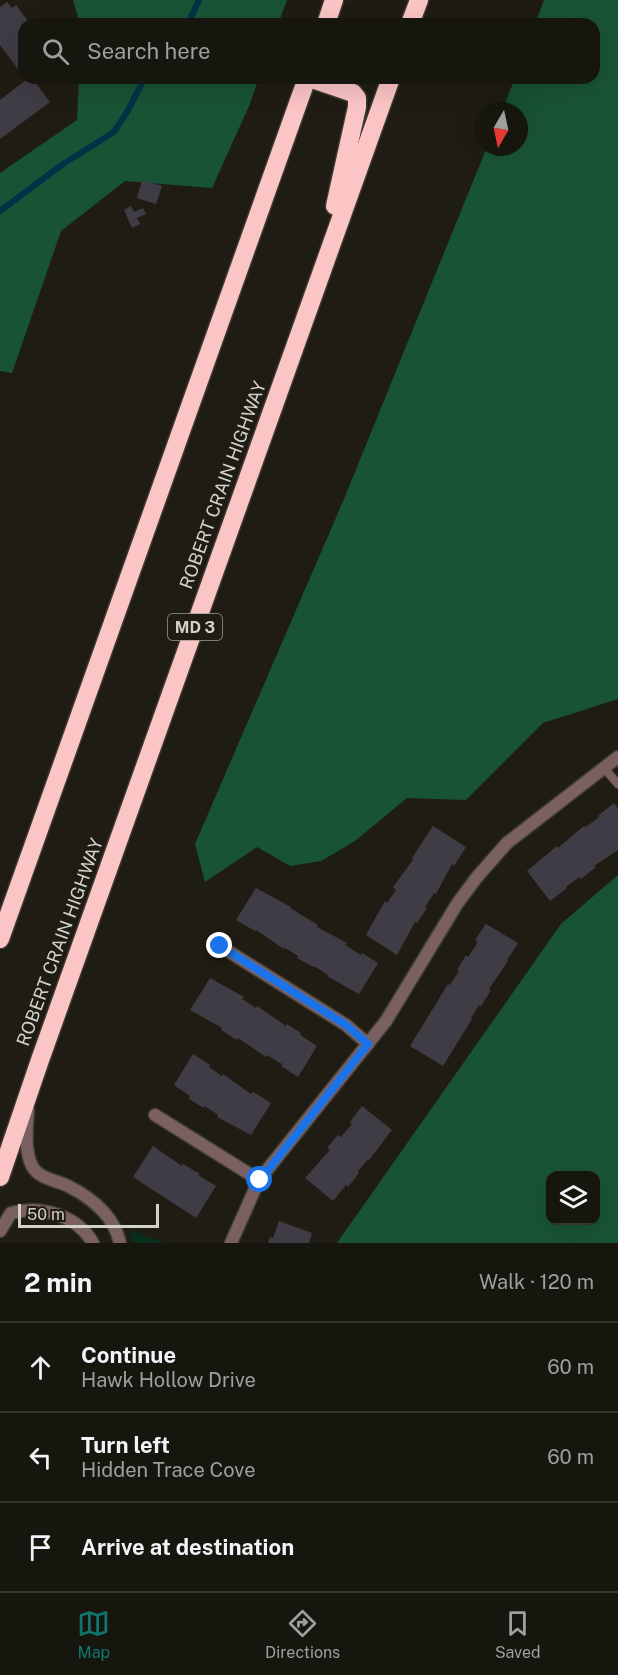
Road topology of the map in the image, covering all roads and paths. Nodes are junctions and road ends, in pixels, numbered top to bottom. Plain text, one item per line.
1 (334, 0) edge
2 (419, 0) edge
3 (328, 18) edge
4 (412, 18) edge
5 (306, 84) edge
6 (326, 84) edge
7 (389, 84) edge
8 (316, 287) junction
9 (618, 757) edge
10 (604, 768) junction
11 (618, 784) edge
12 (0, 939) edge
13 (220, 946) dead end
14 (368, 1044) junction
15 (30, 1088) junction
16 (155, 1115) dead end
17 (0, 1177) edge
18 (260, 1180) junction
19 (0, 1231) edge
20 (93, 1243) edge
21 (120, 1243) edge
22 (231, 1243) edge

1 - 3 highway
2 - 4 highway
5 - 12 highway
6 - 8 highway
7 - 8 highway, ROBERT CRAIN HIGHWAY / MD 3
8 - 15 highway, ROBERT CRAIN HIGHWAY / MD 3
9 - 10 street
10 - 11 lane
10 - 14 street
13 - 14 street
14 - 18 street
15 - 17 highway, ROBERT CRAIN HIGHWAY / MD 3
15 - 21 street
16 - 18 street
18 - 22 street
19 - 20 street

